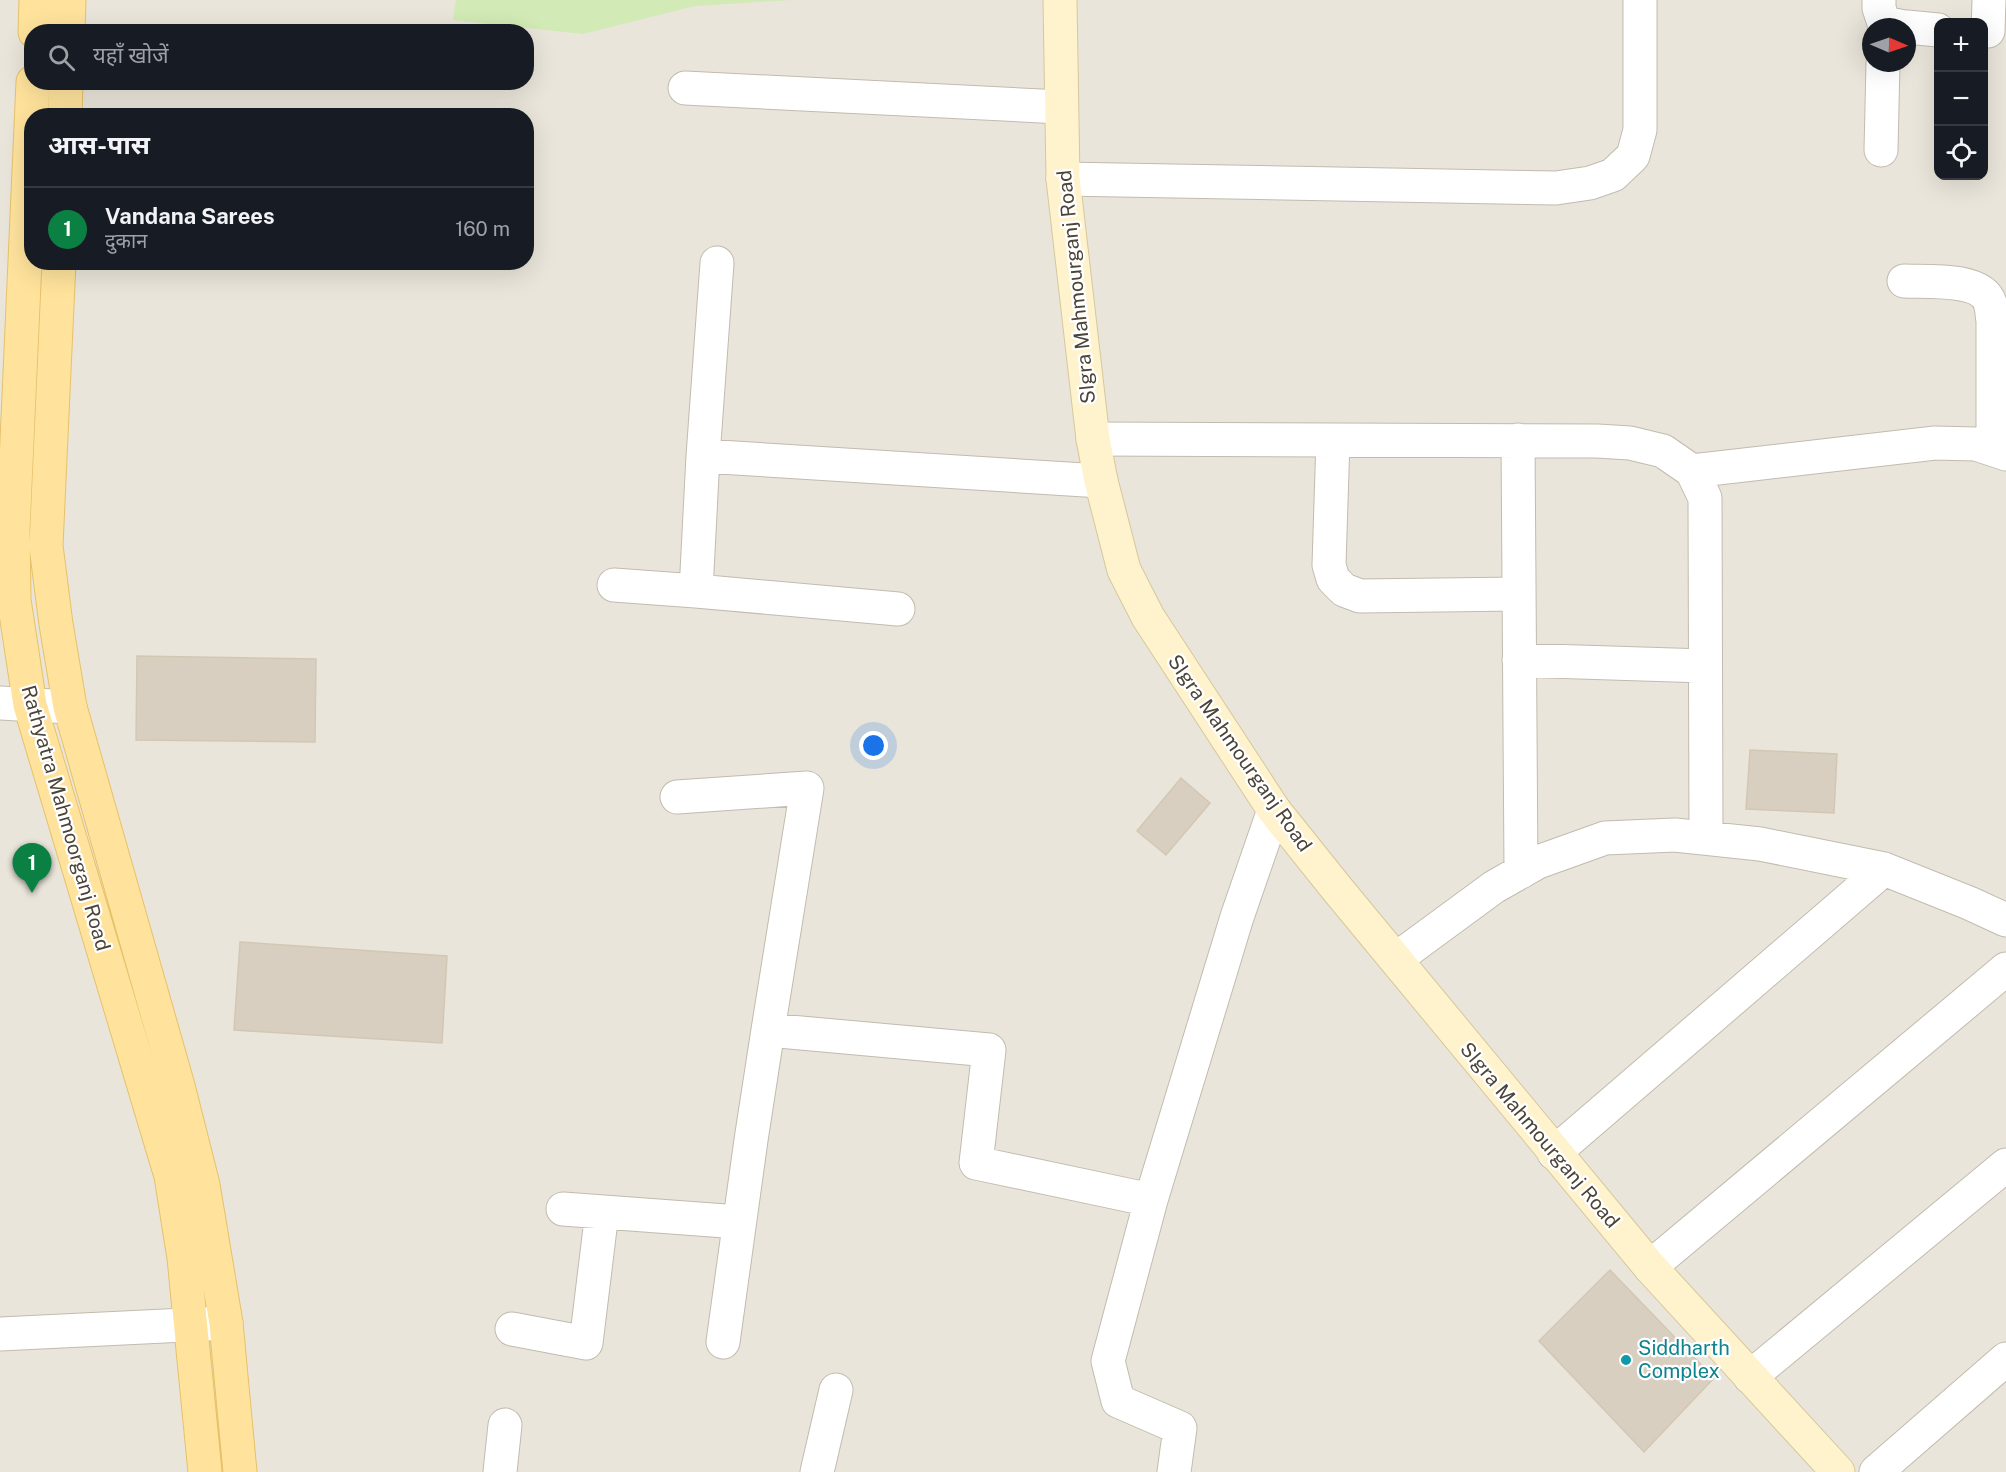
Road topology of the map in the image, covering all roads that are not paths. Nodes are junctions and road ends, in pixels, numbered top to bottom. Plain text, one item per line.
1 (36, 0) edge
2 (69, 0) edge
3 (1060, 0) edge
4 (1640, 0) edge
5 (35, 24) edge
6 (68, 24) edge
7 (1916, 26) edge
8 (1934, 29) edge
9 (1883, 72) edge
10 (685, 88) dead end
11 (32, 90) edge
12 (66, 90) edge
13 (1061, 107) junction
14 (31, 108) edge
15 (64, 108) edge
16 (1881, 150) dead end
17 (1063, 179) junction
18 (24, 199) edge
19 (717, 263) dead end
20 (59, 270) edge
21 (1904, 280) dead end
22 (10, 381) edge
23 (54, 384) junction
24 (1093, 439) junction
25 (1333, 440) junction
26 (1518, 440) junction
27 (1999, 452) edge
28 (703, 456) junction
29 (1692, 471) junction
30 (1101, 481) junction
31 (614, 585) dead end
32 (696, 591) junction
33 (1519, 594) junction
34 (898, 609) dead end
35 (1519, 660) junction
36 (1705, 666) junction
37 (15, 704) edge
38 (70, 707) junction
39 (677, 797) dead end
40 (1274, 810) junction
41 (1706, 838) junction
42 (1884, 868) junction
43 (1521, 872) junction
44 (2006, 920) edge
45 (1396, 959) junction
46 (2006, 969) edge
47 (768, 1030) junction
48 (1554, 1153) junction
49 (2006, 1165) edge
50 (1151, 1200) junction
51 (563, 1209) dead end
52 (602, 1212) junction
53 (739, 1222) junction
54 (1650, 1267) junction
55 (226, 1323) junction
56 (191, 1325) junction
57 (512, 1329) dead end
58 (0, 1334) edge
59 (723, 1342) dead end
60 (2006, 1359) edge
61 (1750, 1377) junction
62 (837, 1390) dead end
63 (505, 1425) dead end
64 (205, 1472) edge
65 (240, 1472) edge
66 (500, 1472) edge
67 (817, 1472) edge
68 (1174, 1472) edge
69 (1838, 1472) edge
70 (1876, 1472) edge

1 - 5 main road
2 - 6 main road
3 - 13 street, SIgra Mahmourganj Road
4 - 17 street
7 - 8 street
9 - 16 street
10 - 13 street
11 - 14 main road, Rathyatra Mahmoorganj Road
12 - 15 main road
13 - 17 street, SIgra Mahmourganj Road
17 - 24 street, SIgra Mahmourganj Road
18 - 22 main road, Rathyatra Mahmoorganj Road
19 - 28 street
20 - 23 main road, Rathyatra Mahmoorganj Road
21 - 27 street
22 - 23 street
22 - 37 main road, Rathyatra Mahmoorganj Road
23 - 38 main road, Rathyatra Mahmoorganj Road
24 - 25 street
24 - 30 street, SIgra Mahmourganj Road
25 - 26 street
25 - 33 street
26 - 29 street
26 - 33 street
27 - 29 street
28 - 30 street
28 - 32 street
29 - 36 street
30 - 40 street, SIgra Mahmourganj Road
31 - 32 street
32 - 34 street
33 - 35 street
35 - 36 street
35 - 43 street
36 - 41 street
37 - 38 street
37 - 56 main road, Rathyatra Mahmoorganj Road
38 - 55 main road, Rathyatra Mahmoorganj Road
39 - 47 street
40 - 45 street, SIgra Mahmourganj Road
40 - 50 street
41 - 42 street
41 - 43 street
42 - 44 street
42 - 48 street
43 - 45 street
45 - 48 street, SIgra Mahmourganj Road
46 - 54 street
47 - 50 street
47 - 53 street
48 - 54 street, SIgra Mahmourganj Road
49 - 61 street
50 - 68 street
51 - 52 street
52 - 53 street
52 - 57 street
53 - 59 street
54 - 61 street, SIgra Mahmourganj Road
55 - 56 street
55 - 65 main road, Rathyatra Mahmoorganj Road
56 - 58 street
56 - 64 main road, Rathyatra Mahmoorganj Road
60 - 70 street
61 - 69 street, SIgra Mahmourganj Road
62 - 67 street
63 - 66 street

